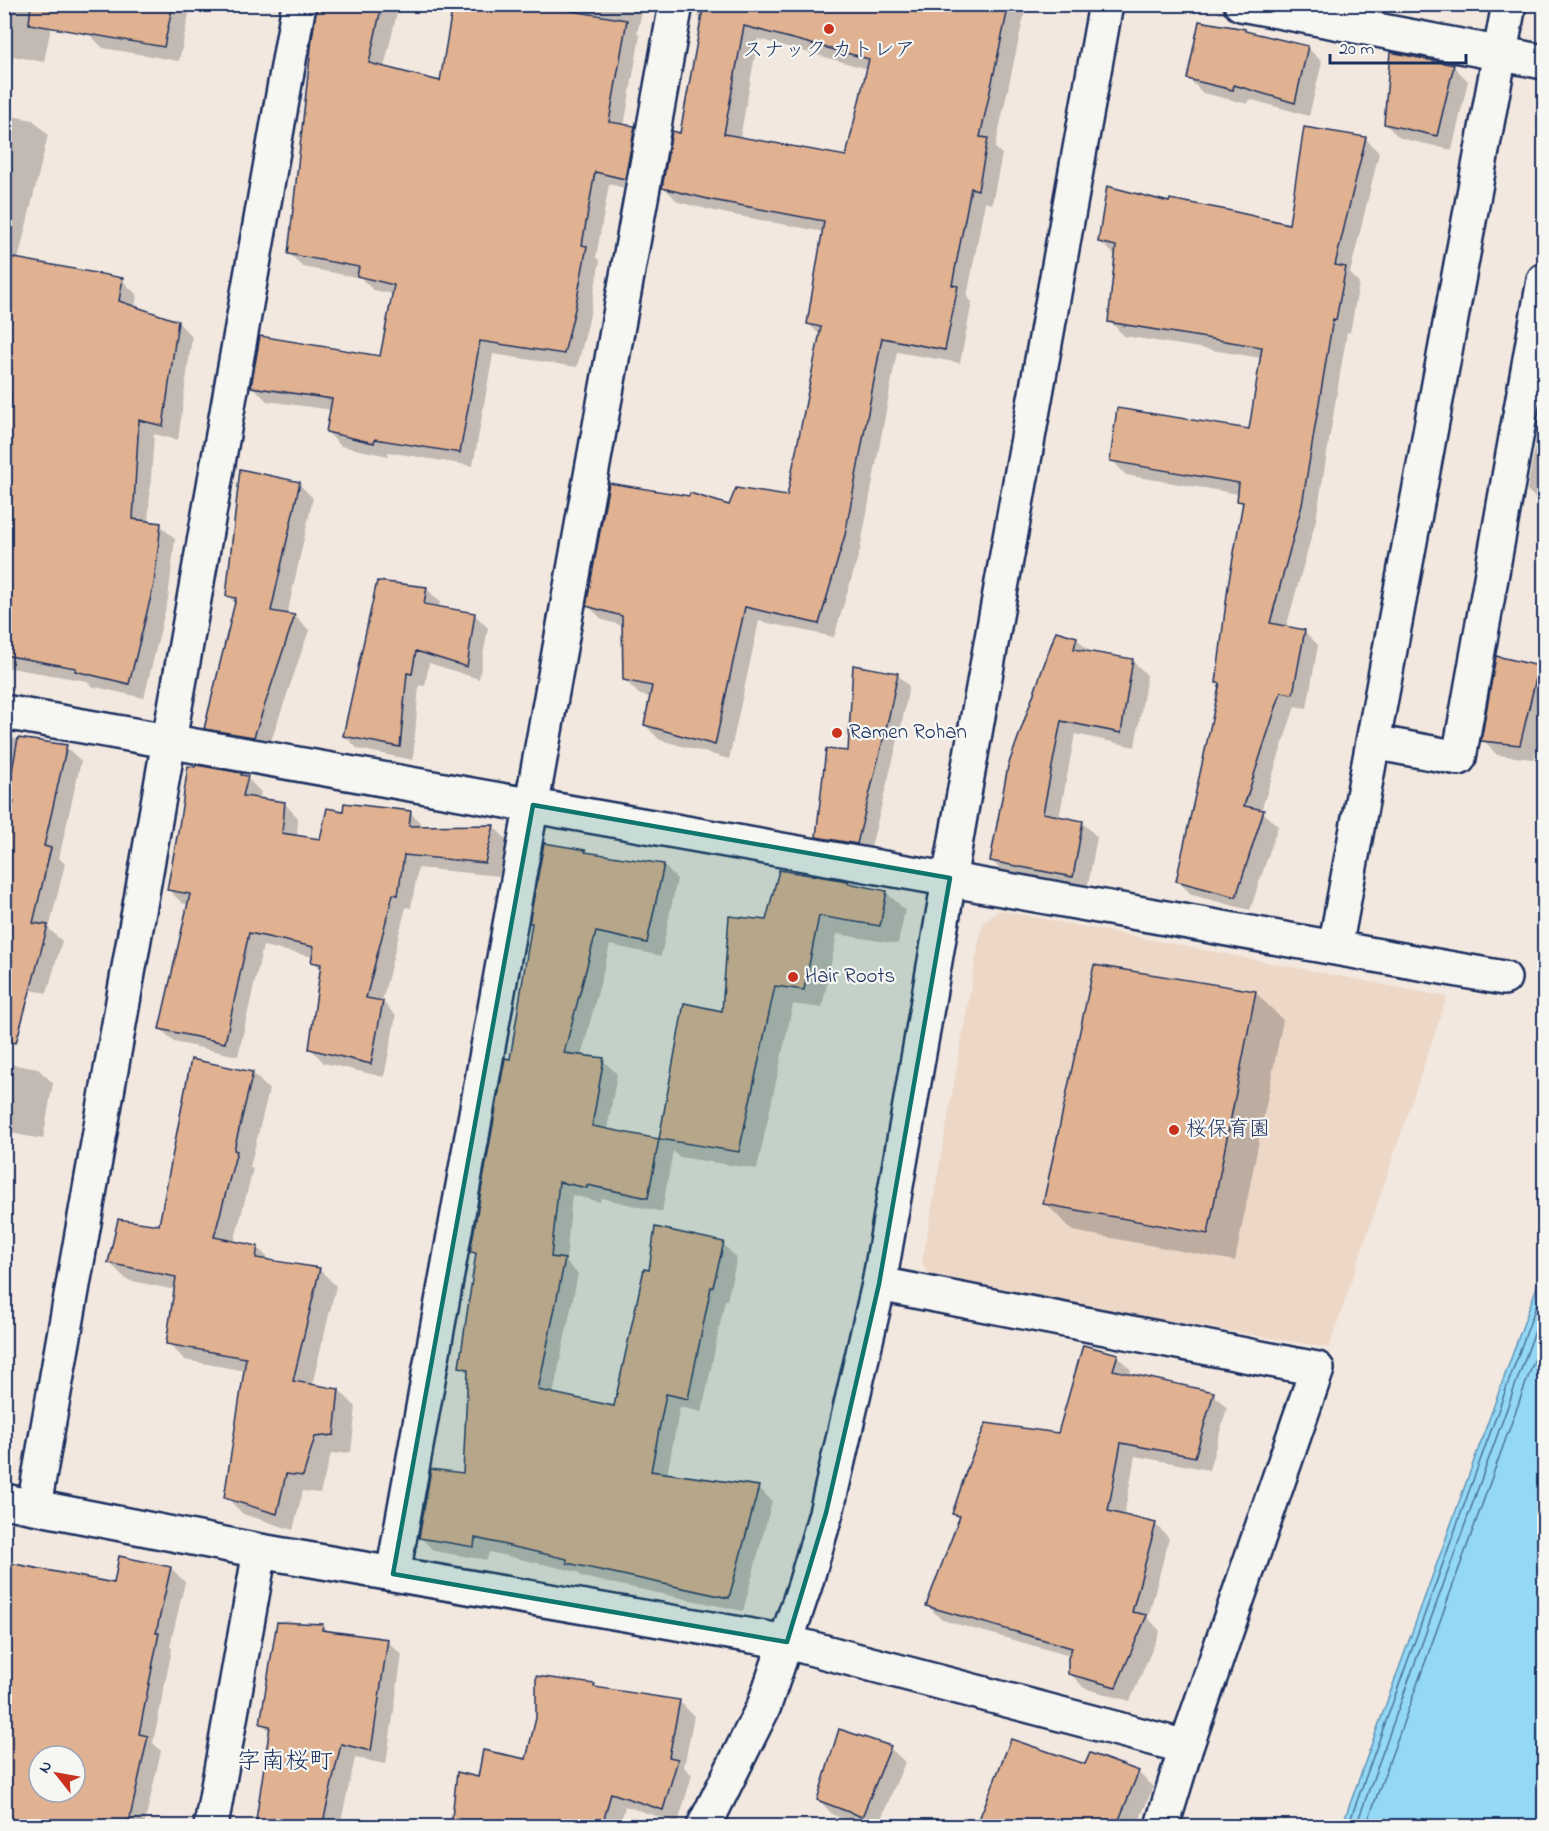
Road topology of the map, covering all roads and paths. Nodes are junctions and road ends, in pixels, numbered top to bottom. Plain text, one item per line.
1 (299, 4) edge
2 (676, 4) edge
3 (1107, 4) edge
4 (1240, 4) edge
5 (1509, 4) edge
6 (1500, 53) junction
7 (1545, 62) edge
8 (1545, 280) edge
9 (4, 712) edge
10 (169, 741) junction
11 (1373, 742) junction
12 (533, 805) junction
13 (950, 878) junction
14 (1335, 948) junction
15 (1504, 978) dead end
16 (879, 1284) junction
17 (19, 1504) edge
18 (261, 1551) junction
19 (393, 1574) junction
20 (787, 1642) junction
21 (1186, 1747) junction
22 (211, 1827) edge
23 (704, 1827) edge
24 (1162, 1827) edge

1 - 10 street
2 - 12 street
3 - 13 street
4 - 6 street
5 - 6 street
6 - 7 street
6 - 11 street
8 - 11 street
9 - 10 street
10 - 12 street
10 - 17 street
11 - 14 street
12 - 13 street
12 - 19 street
13 - 14 street
13 - 16 street
14 - 15 street
16 - 20 street
16 - 21 street
17 - 18 street
18 - 19 street
18 - 22 street
19 - 20 street
20 - 21 street
20 - 23 street
21 - 24 street

